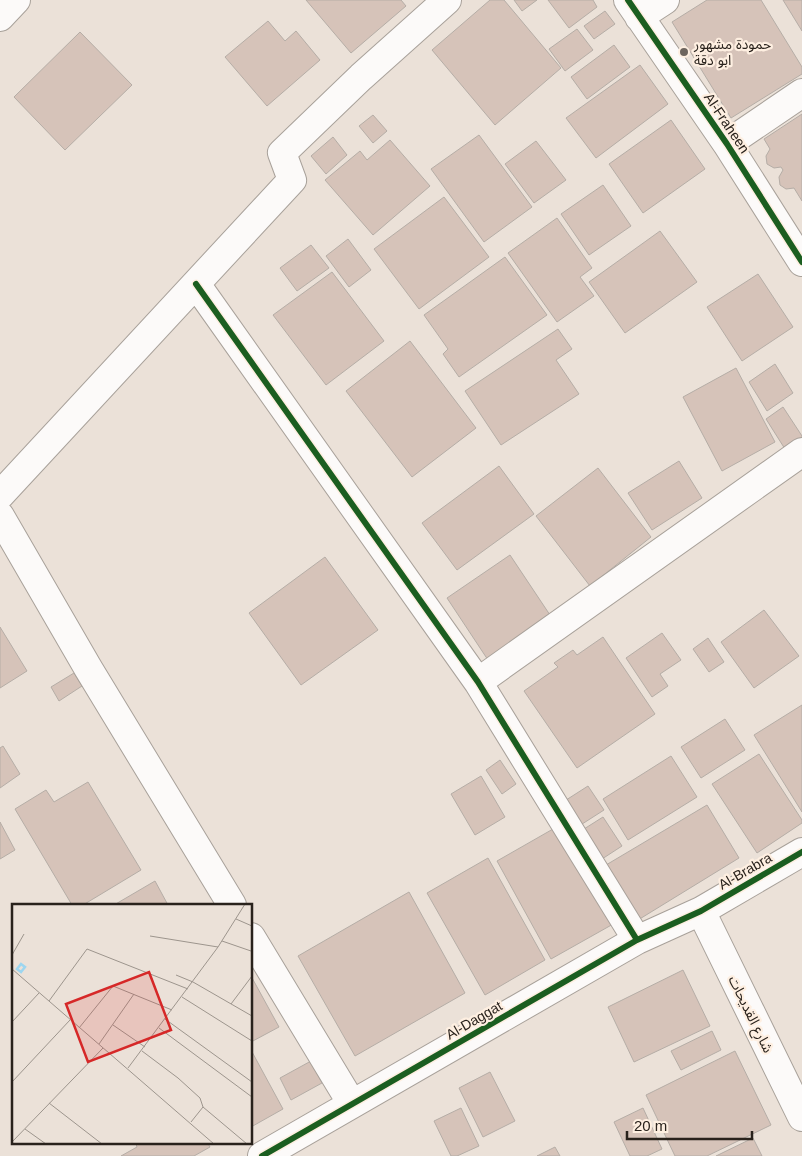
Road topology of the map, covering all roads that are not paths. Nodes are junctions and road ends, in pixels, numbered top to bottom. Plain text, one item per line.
1 (16, 0) edge
2 (447, 0) edge
3 (665, 0) edge
4 (633, 9) edge
5 (0, 17) edge
6 (802, 93) edge
7 (726, 144) junction
8 (802, 262) edge
9 (196, 284) junction
10 (802, 452) edge
11 (0, 495) edge
12 (0, 516) edge
13 (478, 682) junction
14 (802, 852) edge
15 (231, 904) edge
16 (701, 911) junction
17 (252, 939) edge
18 (638, 940) junction
19 (352, 1104) junction
20 (802, 1117) edge
21 (262, 1156) edge

1 - 5 street
2 - 9 street
3 - 4 street
4 - 7 street, Al-Fraheen
6 - 7 street
7 - 8 street, Al-Fraheen
9 - 11 street
9 - 13 street
10 - 13 street
12 - 15 street
13 - 18 street
14 - 16 street, Al-Brabra
16 - 18 street, Al-Daggat
16 - 20 street, شارع القديحات
17 - 19 street
18 - 19 street, Al-Daggat
19 - 21 street, Al-Daggat

